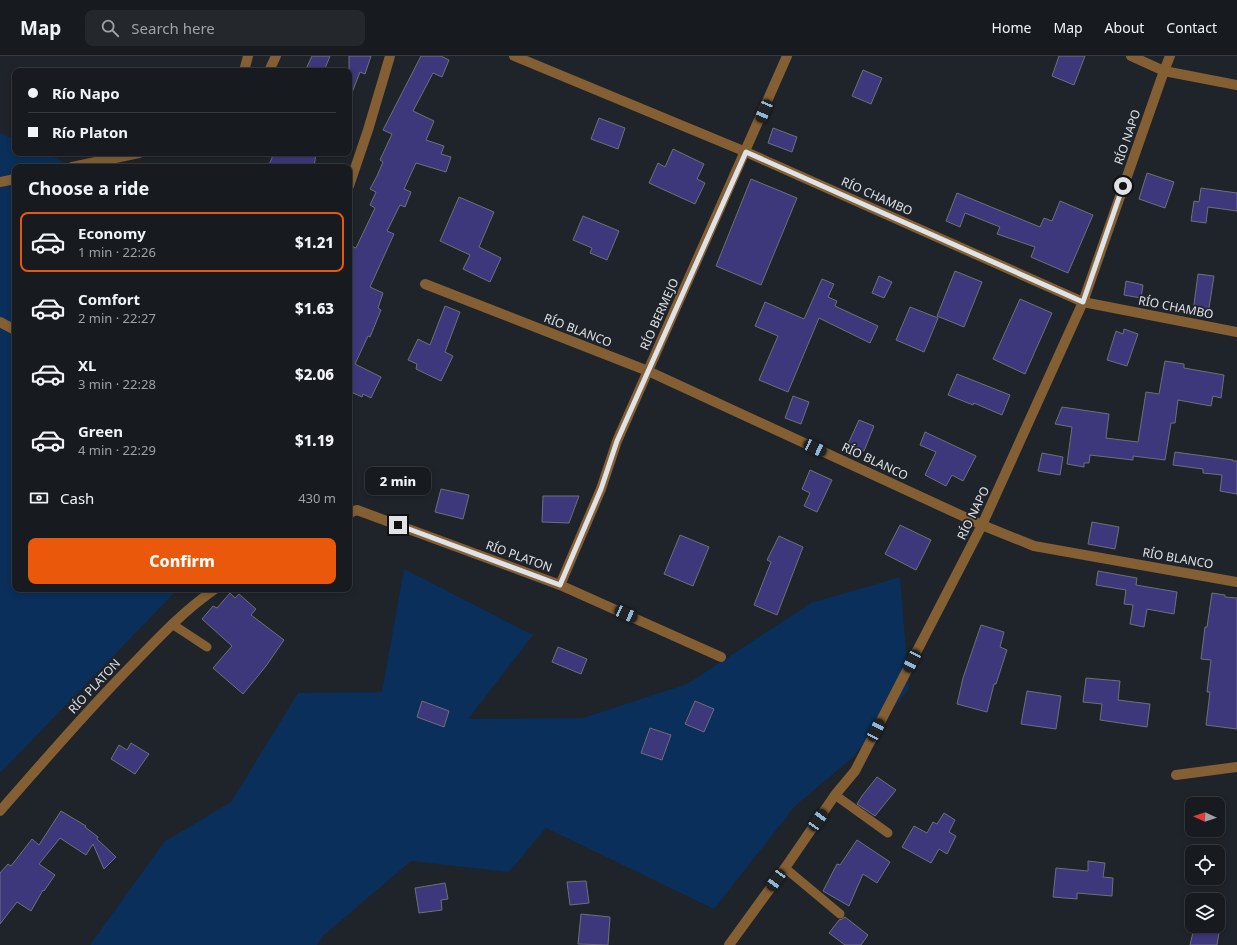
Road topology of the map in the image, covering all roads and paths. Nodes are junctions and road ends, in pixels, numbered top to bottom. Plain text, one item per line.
1 (248, 56) edge
2 (276, 56) edge
3 (390, 56) edge
4 (514, 56) edge
5 (787, 56) edge
6 (1131, 56) edge
7 (1170, 56) edge
8 (245, 68) edge
9 (270, 68) edge
10 (1164, 71) junction
11 (1237, 85) edge
12 (746, 152) junction
13 (125, 156) edge
14 (86, 164) edge
15 (352, 177) edge
16 (12, 180) edge
17 (0, 182) edge
18 (425, 284) dead end
19 (1083, 302) junction
20 (0, 322) edge
21 (12, 328) edge
22 (1237, 332) edge
23 (648, 371) junction
24 (352, 510) edge
25 (982, 525) junction
26 (1237, 582) edge
27 (560, 585) junction
28 (211, 592) edge
29 (172, 624) junction
30 (207, 647) dead end
31 (721, 658) dead end
32 (1237, 767) edge
33 (1176, 775) dead end
34 (835, 795) junction
35 (0, 811) edge
36 (888, 833) dead end
37 (785, 868) junction
38 (840, 914) dead end
39 (733, 944) edge

1 - 8 street
2 - 9 street
3 - 15 street
4 - 12 street, RÍO CHAMBO
5 - 12 street, RÍO BERMEJO
6 - 10 street
7 - 10 street, RÍO NAPO
10 - 11 street
10 - 19 street, RÍO NAPO
12 - 19 street, RÍO CHAMBO
12 - 23 street, RÍO BERMEJO
13 - 14 street
16 - 17 street
18 - 23 street, RÍO BLANCO
19 - 22 street, RÍO CHAMBO
19 - 25 street, RÍO NAPO
20 - 21 street
23 - 25 street, RÍO BLANCO
23 - 27 street, RÍO BERMEJO
24 - 27 street, RÍO PLATON
25 - 26 street, RÍO BLANCO
25 - 34 street, RÍO NAPO
27 - 31 street, RÍO PLATON
28 - 29 street, RÍO PLATON
29 - 30 lane
29 - 35 street, RÍO PLATON
32 - 33 street
34 - 36 lane
34 - 37 street, RÍO NAPO
37 - 38 lane
37 - 39 street, RÍO NAPO

